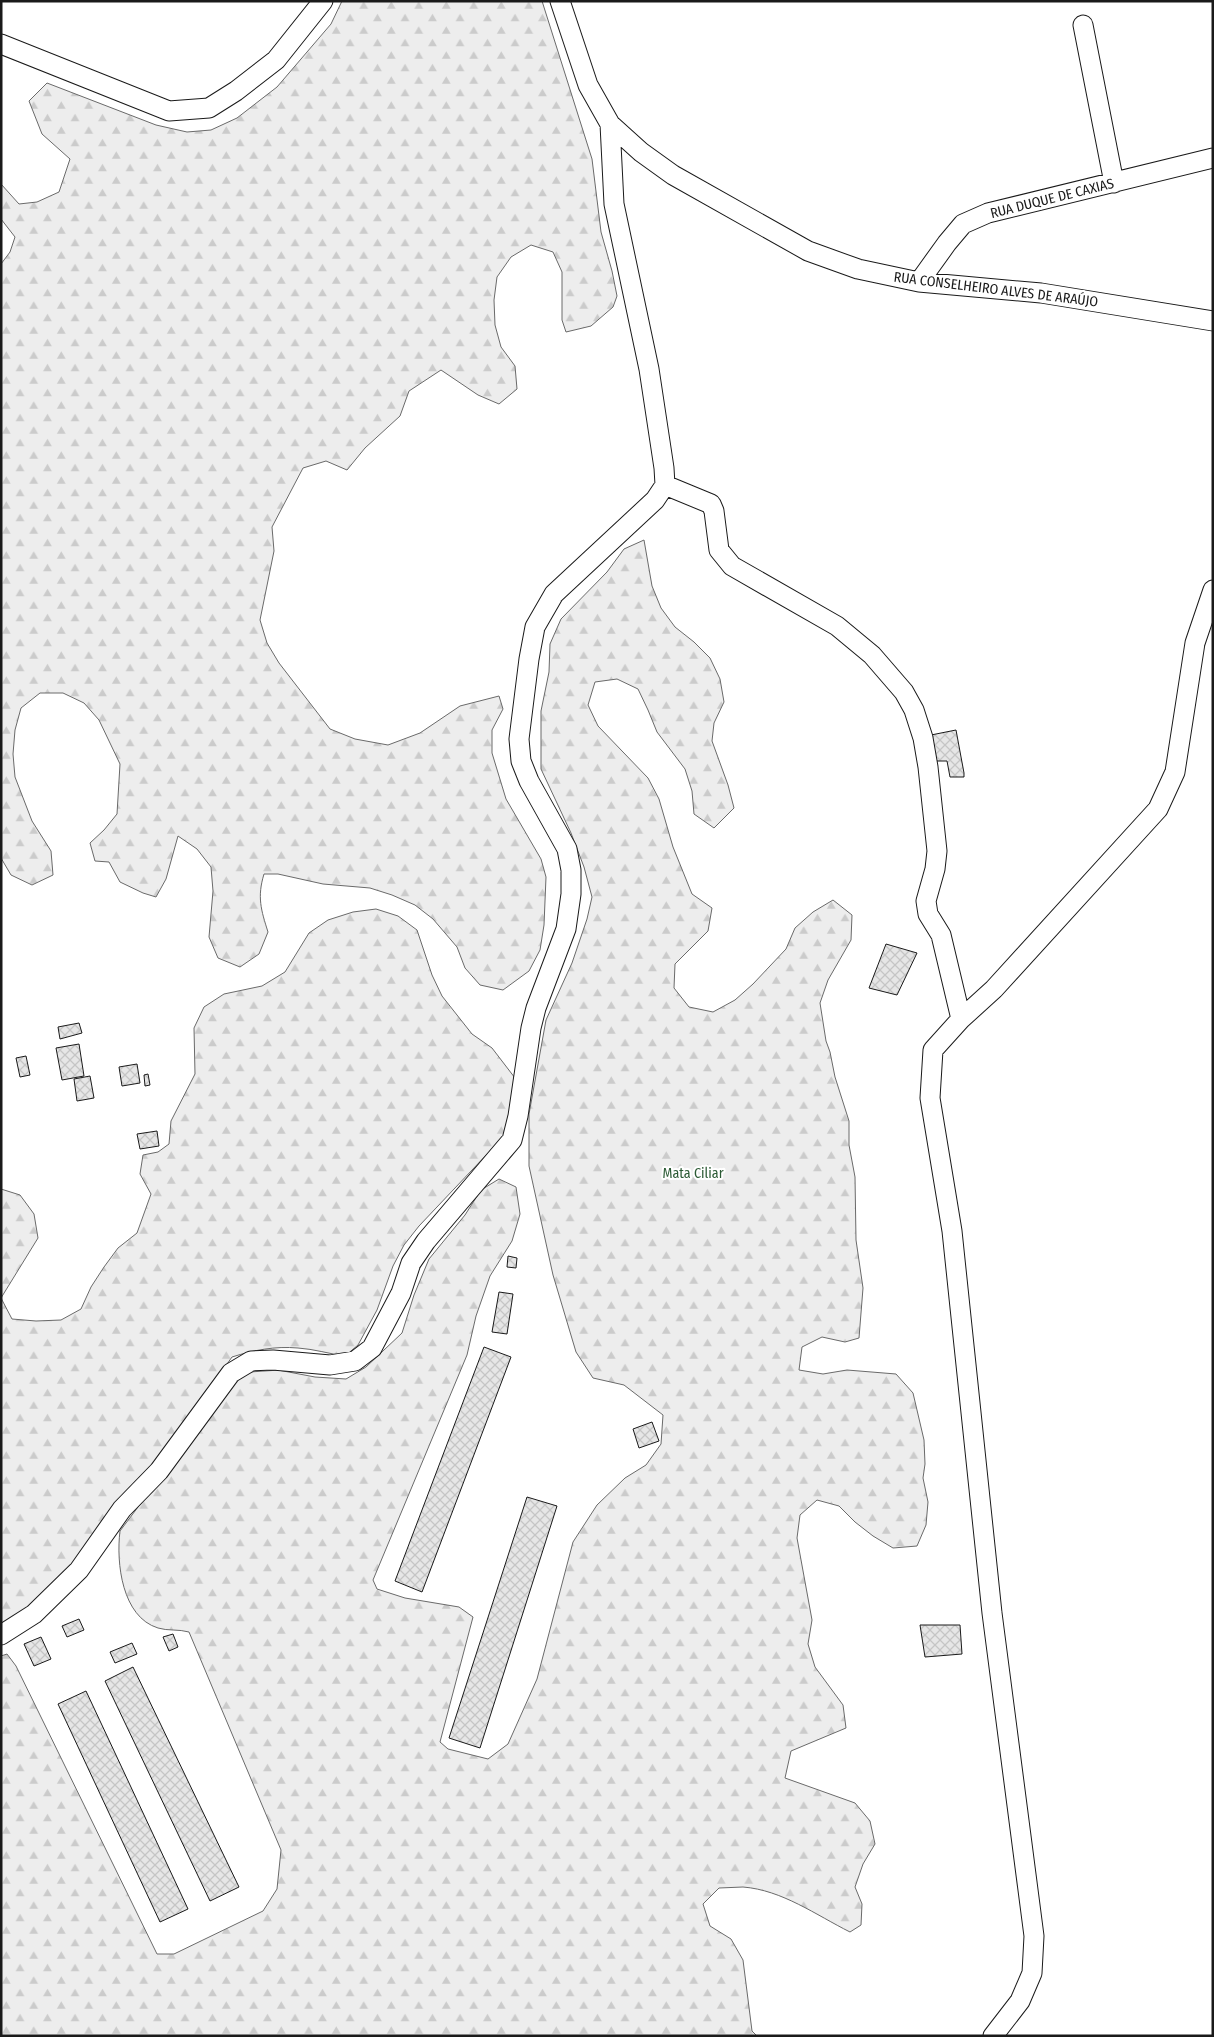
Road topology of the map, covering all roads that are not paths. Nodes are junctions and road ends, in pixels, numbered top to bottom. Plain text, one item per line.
1 (323, 1) edge
2 (560, 1) edge
3 (1083, 25) dead end
4 (1, 44) edge
5 (610, 124) junction
6 (1213, 158) edge
7 (1114, 183) junction
8 (919, 282) junction
9 (1213, 320) edge
10 (665, 485) junction
11 (1213, 590) edge
12 (961, 1019) junction
13 (1, 1635) edge
14 (993, 2036) edge

1 - 4 street
2 - 5 street
3 - 7 street
5 - 8 street, RUA CONSELHEIRO ALVES DE ARAÚJO
5 - 10 street
6 - 7 street, RUA DUQUE DE CAXIAS
7 - 8 street, RUA DUQUE DE CAXIAS
8 - 9 street, RUA CONSELHEIRO ALVES DE ARAÚJO
10 - 12 street
10 - 13 street
11 - 12 street
12 - 14 street

